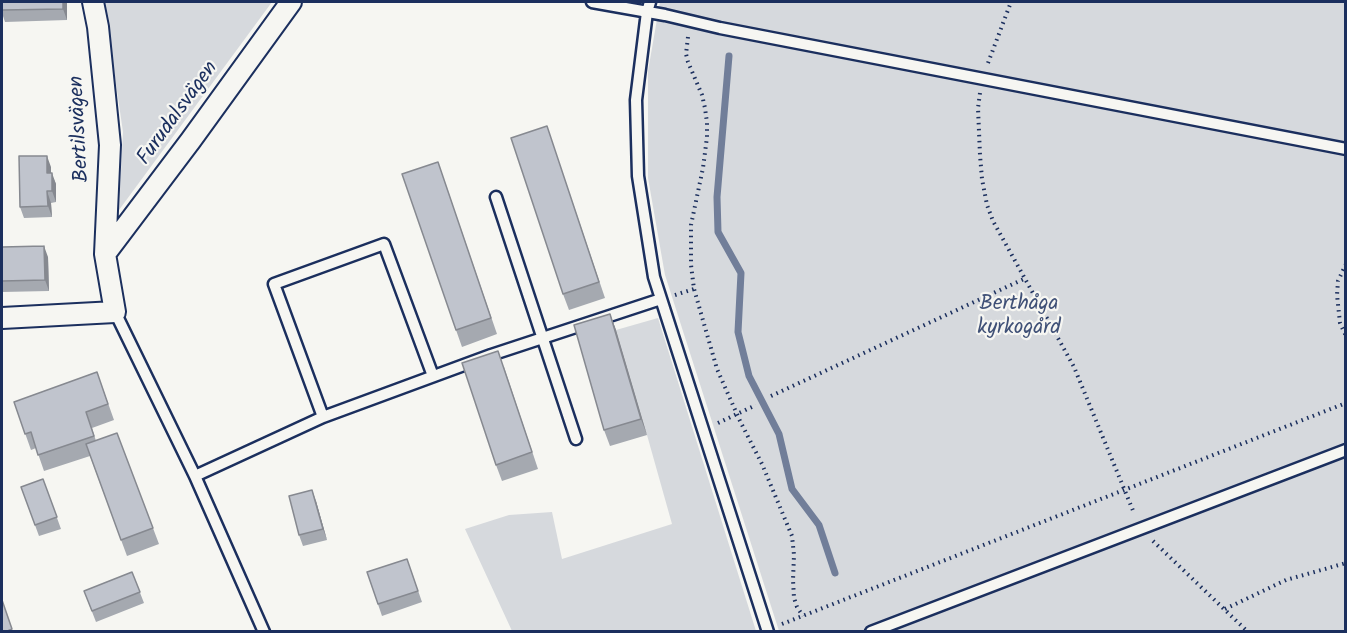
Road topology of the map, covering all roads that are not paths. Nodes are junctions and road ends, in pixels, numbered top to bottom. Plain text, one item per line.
1 (93, 2) edge
2 (291, 2) edge
3 (592, 2) edge
4 (649, 7) edge
5 (1346, 149) edge
6 (496, 196) dead end
7 (105, 254) junction
8 (662, 299) junction
9 (115, 312) junction
10 (2, 318) edge
11 (543, 338) junction
12 (433, 376) junction
13 (323, 417) junction
14 (576, 439) dead end
15 (1346, 450) edge
16 (195, 476) junction
17 (768, 631) edge
18 (264, 632) edge
19 (871, 632) edge

1 - 7 street, Bertilsvägen
2 - 7 street, Furudalsvägen
3 - 4 lane
4 - 5 lane
4 - 8 lane
6 - 11 lane
7 - 9 street, Bertilsvägen
8 - 11 lane
8 - 17 lane
9 - 10 street
9 - 16 lane
11 - 12 lane
11 - 14 lane
12 - 13 lane
12 - 13 lane
13 - 16 lane
15 - 19 lane
16 - 18 lane

